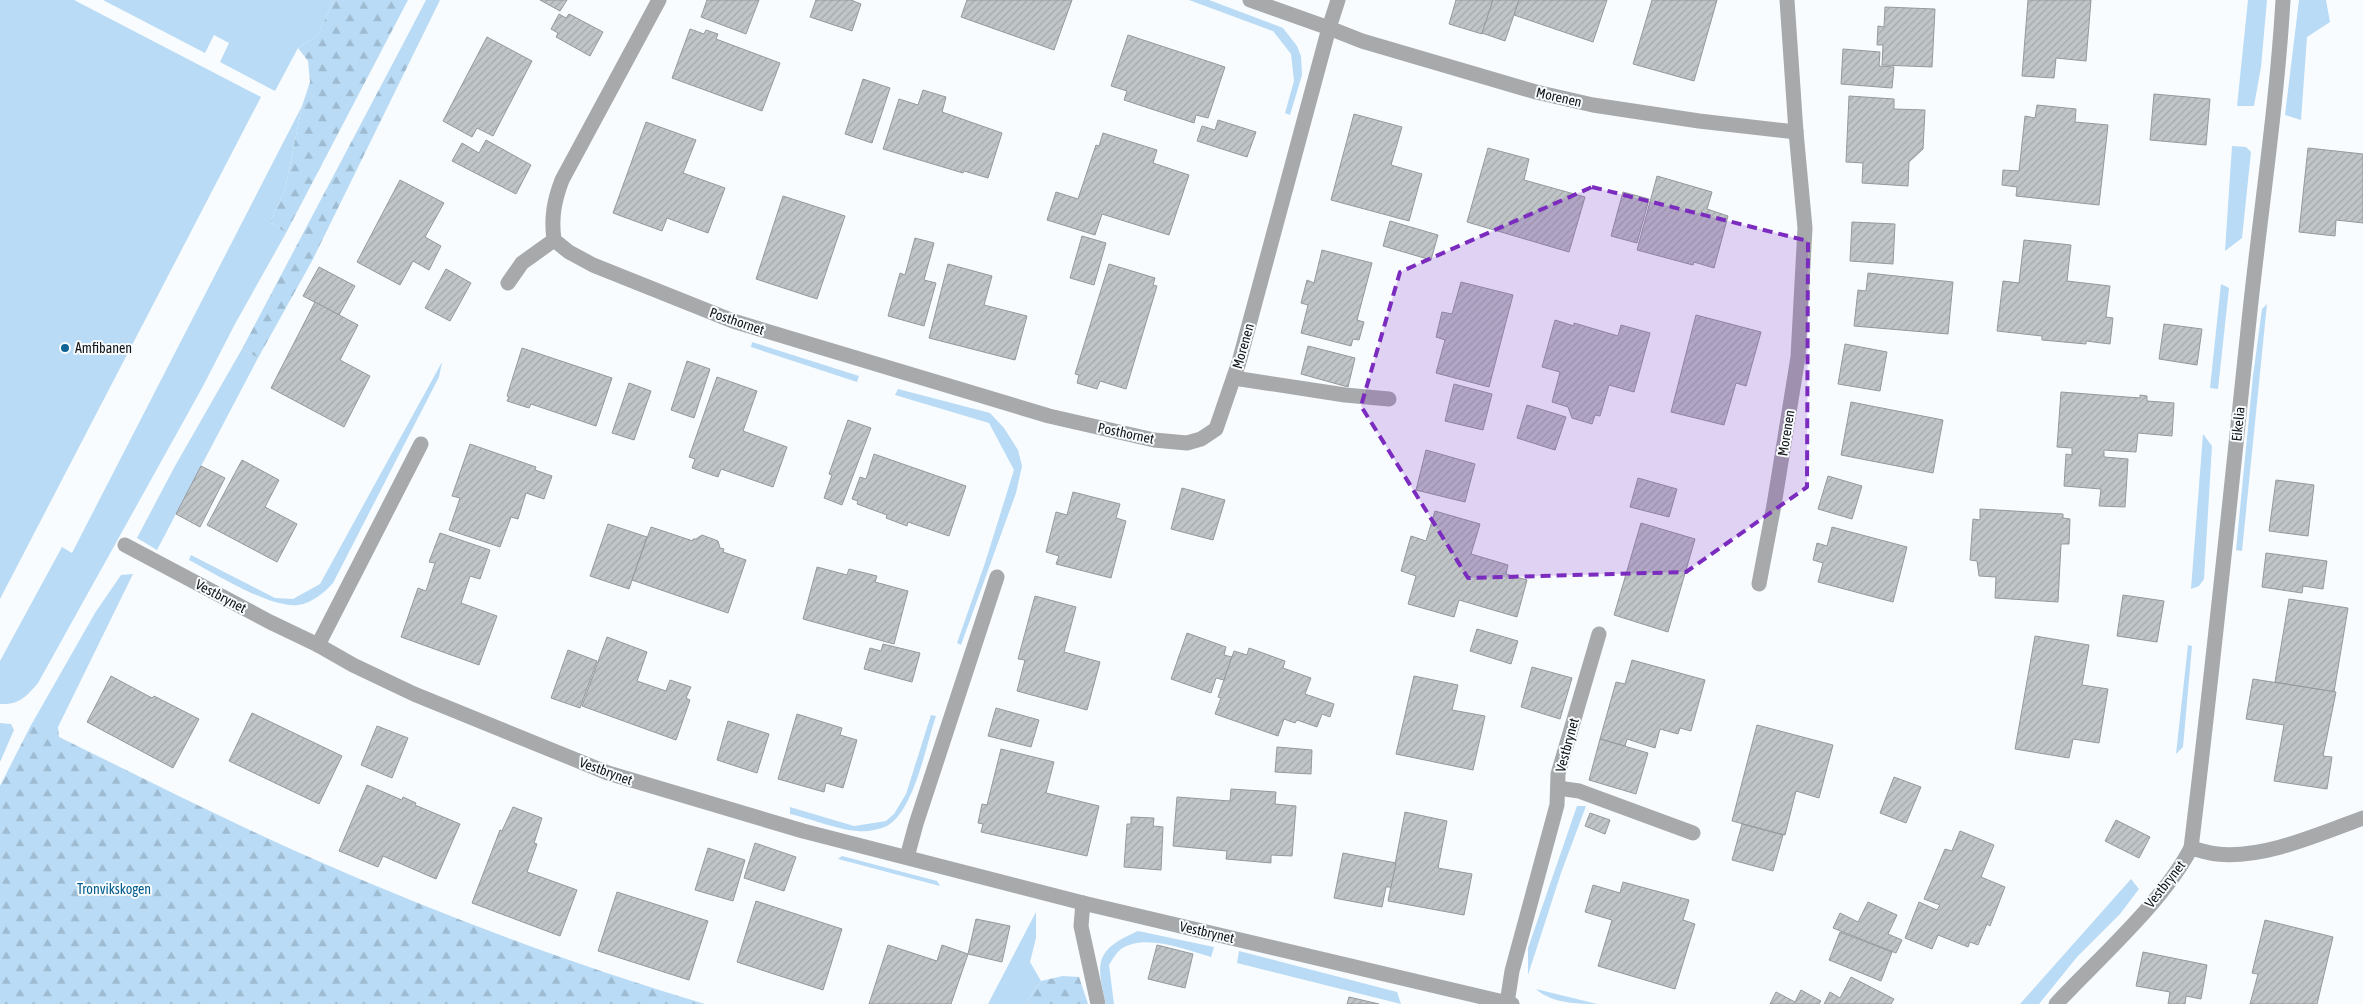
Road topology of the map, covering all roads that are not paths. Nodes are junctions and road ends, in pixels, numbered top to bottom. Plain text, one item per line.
1 (659, 0) edge
2 (1250, 0) edge
3 (1338, 0) edge
4 (1787, 0) edge
5 (2283, 0) edge
6 (1329, 28) junction
7 (1796, 132) junction
8 (554, 240) junction
9 (508, 283) dead end
10 (1234, 378) junction
11 (1389, 399) dead end
12 (1187, 443) joint
13 (421, 444) dead end
14 (126, 545) dead end
15 (997, 578) dead end
16 (1758, 584) dead end
17 (1599, 634) dead end
18 (318, 645) junction
19 (1558, 788) junction
20 (2363, 818) edge
21 (1693, 833) dead end
22 (2191, 848) junction
23 (907, 857) junction
24 (1083, 903) junction
25 (1510, 1003) edge
26 (1098, 1004) edge
27 (2056, 1004) edge

1 - 8 street
2 - 6 street
3 - 6 street, Morenen
4 - 7 street, Morenen
5 - 22 street, Eikelia
6 - 7 street, Morenen
6 - 10 street, Morenen
7 - 16 street, Morenen
8 - 9 street
8 - 12 street, Posthornet
10 - 11 street
10 - 12 street, Morenen
13 - 18 street
14 - 18 street, Vestbrynet
15 - 23 street
17 - 19 street, Vestbrynet
18 - 23 street, Vestbrynet
19 - 21 street
19 - 25 street, Vestbrynet
20 - 22 street, Vestbrynet
22 - 27 street, Vestbrynet
23 - 24 street, Vestbrynet
24 - 25 street, Vestbrynet
24 - 26 street

